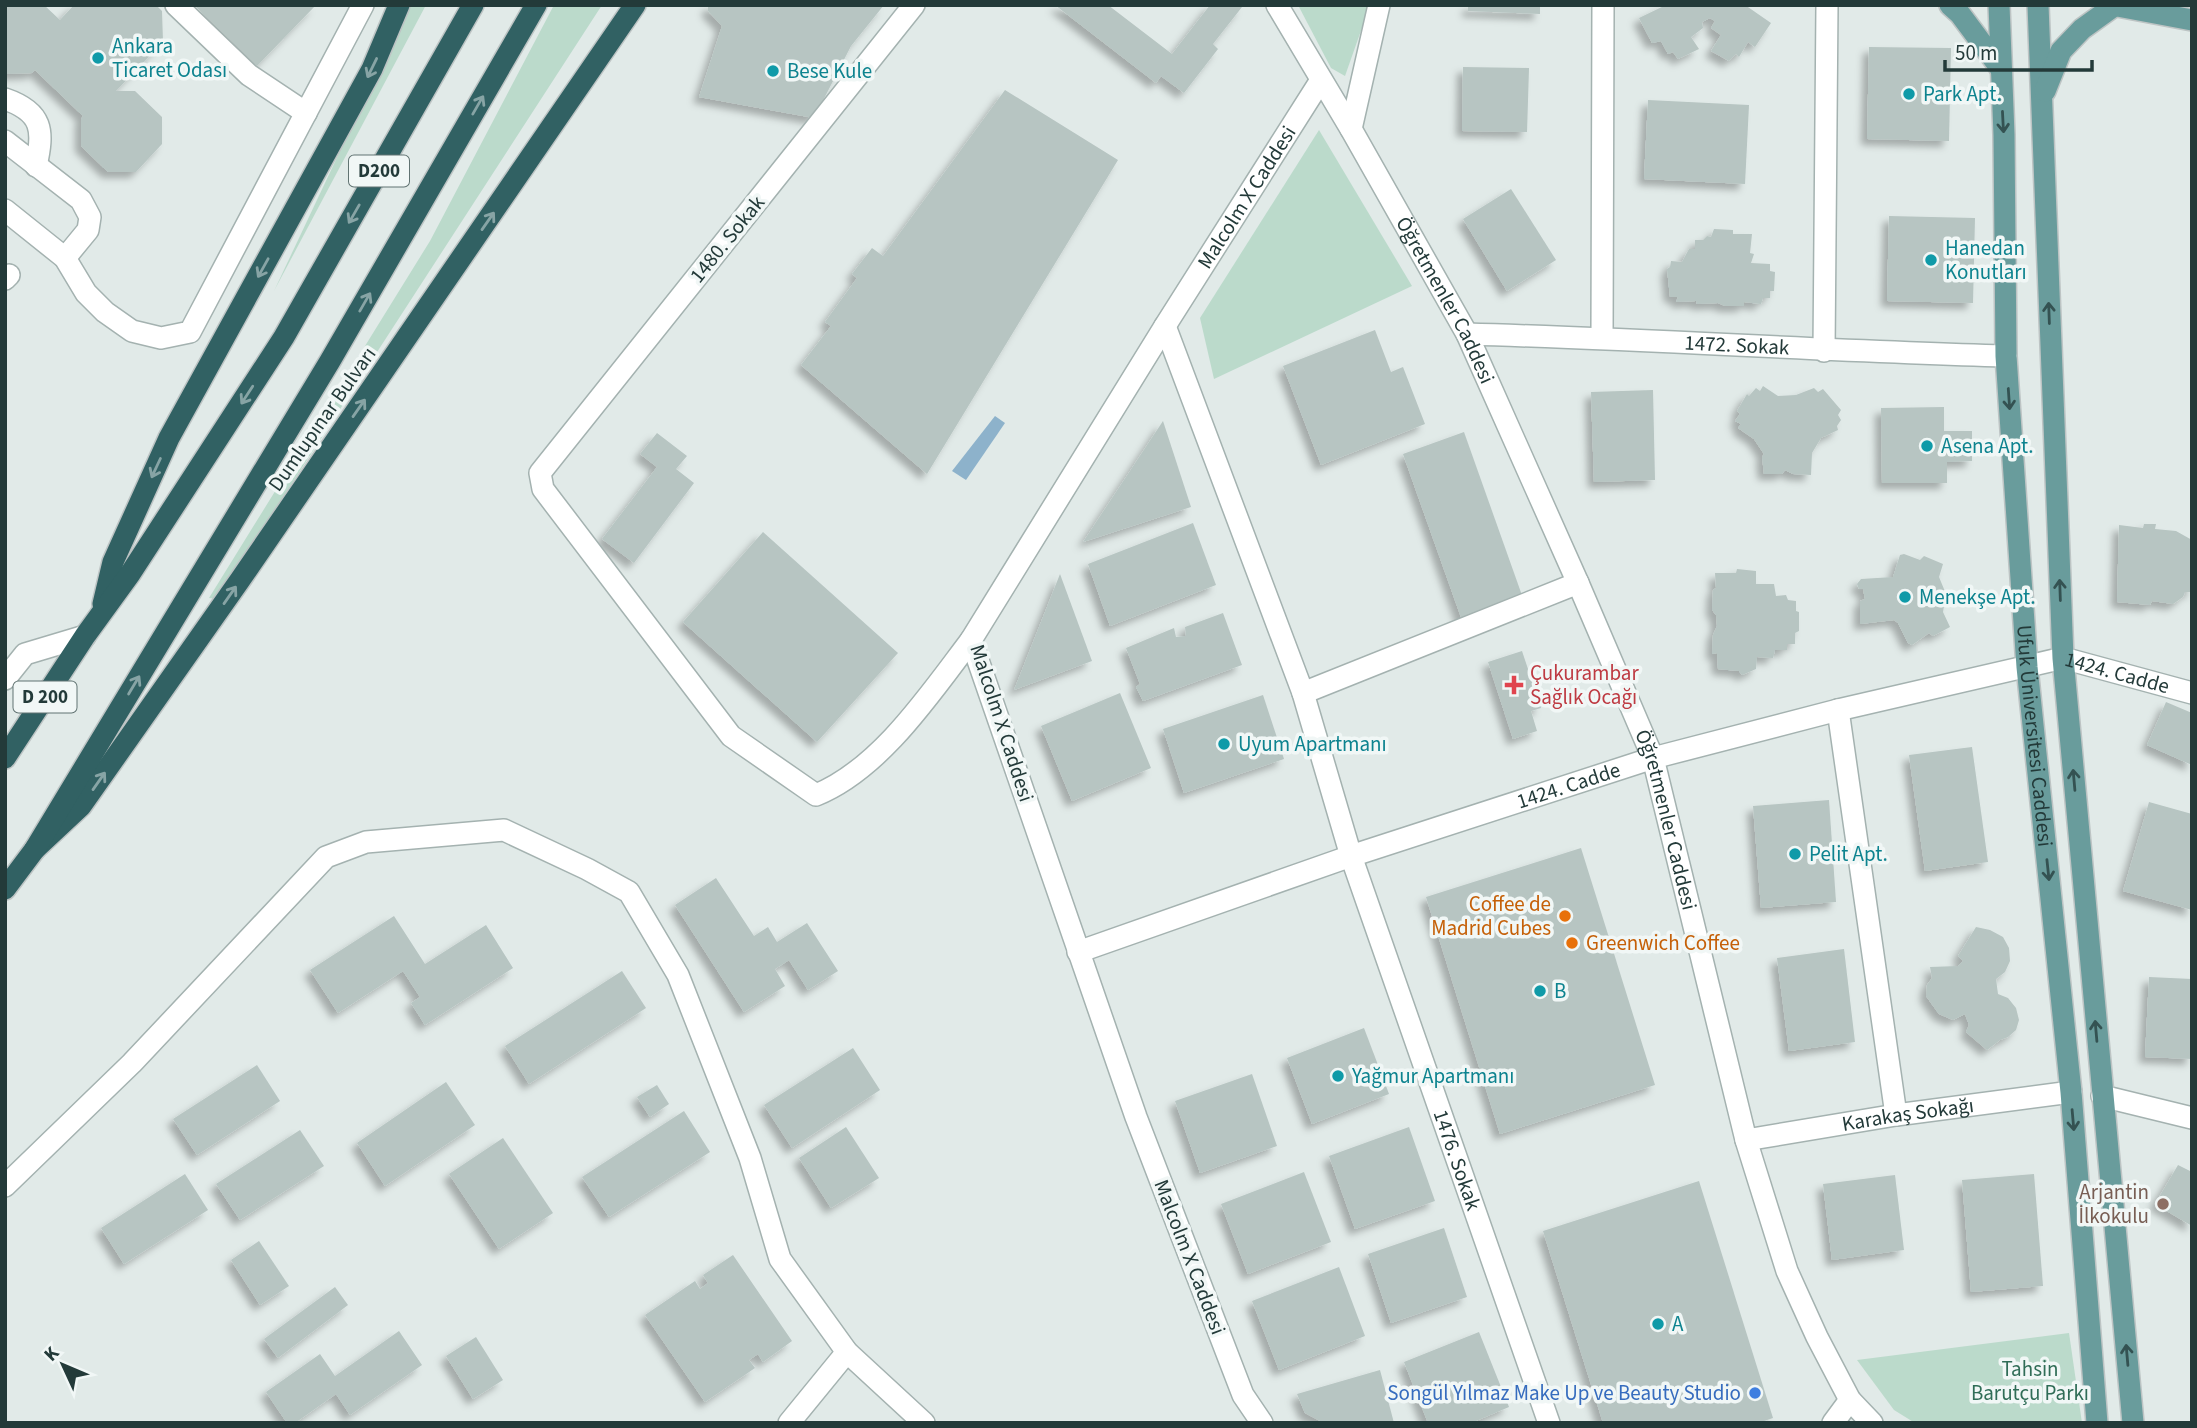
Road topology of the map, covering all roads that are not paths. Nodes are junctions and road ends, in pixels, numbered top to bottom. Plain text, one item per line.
1 (176, 5) edge
2 (363, 5) edge
3 (399, 5) edge
4 (473, 5) edge
5 (536, 5) edge
6 (635, 5) edge
7 (915, 5) edge
8 (1278, 5) edge
9 (1379, 5) edge
10 (1603, 5) edge
11 (1827, 5) edge
12 (1950, 5) edge
13 (1999, 5) edge
14 (2038, 5) edge
15 (2113, 5) edge
16 (2192, 20) edge
17 (2001, 69) junction
18 (1321, 80) junction
19 (2042, 98) junction
20 (5, 99) edge
21 (306, 113) junction
22 (1351, 129) junction
23 (5, 141) edge
24 (36, 166) junction
25 (5, 210) edge
26 (65, 258) junction
27 (1165, 326) junction
28 (1467, 334) junction
29 (1602, 338) junction
30 (1824, 351) junction
31 (2006, 356) junction
32 (1578, 583) junction
33 (100, 615) junction
34 (85, 636) junction
35 (971, 640) junction
36 (2063, 658) junction
37 (2027, 667) junction
38 (5, 679) edge
39 (2192, 692) edge
40 (1303, 693) junction
41 (1838, 710) junction
42 (5, 758) edge
43 (1653, 758) junction
44 (36, 849) junction
45 (1351, 856) junction
46 (5, 889) edge
47 (1078, 952) junction
48 (2071, 1092) junction
49 (2102, 1096) junction
50 (1896, 1115) junction
51 (2192, 1118) edge
52 (1746, 1140) junction
53 (5, 1186) edge
54 (846, 1352) junction
55 (1850, 1400) junction
56 (789, 1423) edge
57 (923, 1423) edge
58 (1262, 1423) edge
59 (1549, 1423) edge
60 (1833, 1423) edge
61 (1872, 1423) edge
62 (1883, 1423) edge
63 (2097, 1423) edge
64 (2133, 1423) edge

1 - 21 street
2 - 21 street
3 -> 33 highway
4 -> 33 highway, D200
44 -> 5 highway, Dumlupınar Bulvarı
44 -> 6 highway, Dumlupınar Bulvarı
7 - 35 street, 1480. Sokak
8 - 18 street, Öğretmenler Caddesi
9 - 22 street
10 - 29 street
11 - 30 street
12 - 17 main road
13 - 17 main road, Ufuk Üniversitesi Caddesi
14 - 19 main road, Ufuk Üniversitesi Caddesi
15 - 16 main road
15 - 19 main road
17 -> 31 main road, Ufuk Üniversitesi Caddesi
18 - 22 street, Öğretmenler Caddesi
18 - 27 street, Malcolm X Caddesi
36 -> 19 main road, Ufuk Üniversitesi Caddesi
20 - 24 street
21 - 26 street
22 - 28 street, Öğretmenler Caddesi
23 - 24 street
24 - 26 street
25 - 26 street
27 - 35 street, Malcolm X Caddesi
27 - 40 street, 1476. Sokak
28 - 29 street, 1472. Sokak
28 - 32 street, Öğretmenler Caddesi
29 - 30 street, 1472. Sokak
30 - 31 street, 1472. Sokak
31 -> 37 main road, Ufuk Üniversitesi Caddesi
32 - 40 street
32 - 43 street, Öğretmenler Caddesi
33 - 34 highway
34 - 38 street
34 - 42 highway, D 200
35 - 47 street, Malcolm X Caddesi
36 - 37 street, 1424. Cadde
36 - 39 street, 1424. Cadde
49 -> 36 main road, Ufuk Üniversitesi Caddesi
37 - 41 street, 1424. Cadde
37 -> 48 main road, Ufuk Üniversitesi Caddesi
40 - 45 street, 1476. Sokak
41 - 43 street, 1424. Cadde
41 - 50 street
43 - 45 street, 1424. Cadde
43 - 52 street, Öğretmenler Caddesi
44 - 46 highway, Dumlupınar Bulvarı
45 - 47 street, 1424. Cadde
45 - 59 street, 1476. Sokak
47 - 58 street, Malcolm X Caddesi
48 - 50 street, Karakaş Sokağı
48 -> 63 main road, Ufuk Üniversitesi Caddesi
49 - 51 street
64 -> 49 main road, Ufuk Üniversitesi Caddesi
50 - 52 street, Karakaş Sokağı
52 - 55 street, Öğretmenler Caddesi
53 - 54 street
54 - 56 street
54 - 57 street
55 - 60 street
55 - 61 street, Öğretmenler Caddesi
55 - 62 street, Öğretmenler Caddesi

